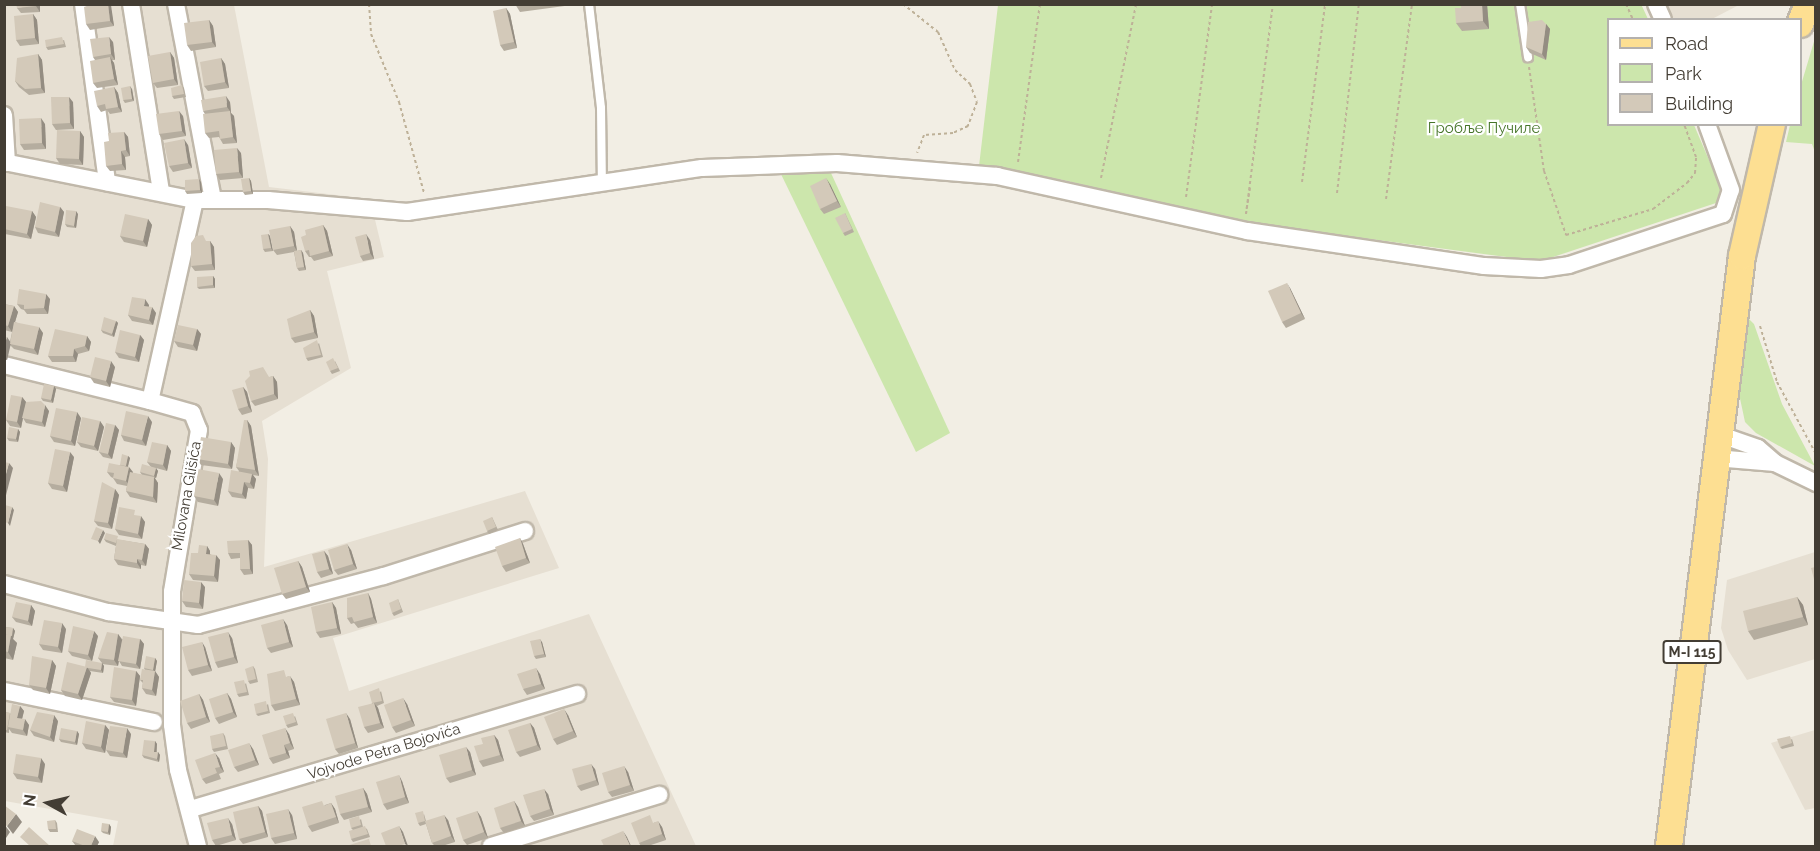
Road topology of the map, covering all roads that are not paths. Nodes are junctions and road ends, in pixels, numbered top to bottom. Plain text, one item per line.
1 (83, 4) edge
2 (131, 4) edge
3 (176, 4) edge
4 (589, 4) edge
5 (1520, 4) edge
6 (1656, 4) edge
7 (1808, 4) edge
8 (1662, 18) edge
9 (1802, 19) edge
10 (1528, 57) edge
11 (4, 115) edge
12 (1708, 126) edge
13 (1772, 126) edge
14 (6, 163) edge
15 (107, 182) junction
16 (602, 185) junction
17 (161, 192) junction
18 (213, 199) junction
19 (195, 201) junction
20 (4, 365) edge
21 (150, 401) junction
22 (1717, 446) junction
23 (1775, 463) junction
24 (1815, 483) edge
25 (525, 531) dead end
26 (4, 584) edge
27 (174, 624) junction
28 (4, 691) edge
29 (577, 694) dead end
30 (154, 722) dead end
31 (659, 795) dead end
32 (191, 809) junction
33 (198, 846) edge
34 (491, 846) edge
35 (1669, 846) edge

1 - 15 street
2 - 17 street
3 - 18 street
4 - 16 lane
5 - 10 lane
6 - 8 street
7 - 9 main road
11 - 14 street
12 - 16 street
13 - 22 main road, M-I 115
14 - 15 street
15 - 17 street
16 - 18 street
17 - 19 street
18 - 19 street
19 - 21 street
20 - 21 street, Milovana Glišića
21 - 27 street, Milovana Glišića
22 - 23 street
22 - 23 street
22 - 35 main road, M-I 115
23 - 24 street
25 - 27 street
26 - 27 street
27 - 32 street
28 - 30 street
29 - 32 street, Vojvode Petra Bojovića
31 - 34 street
32 - 33 street

